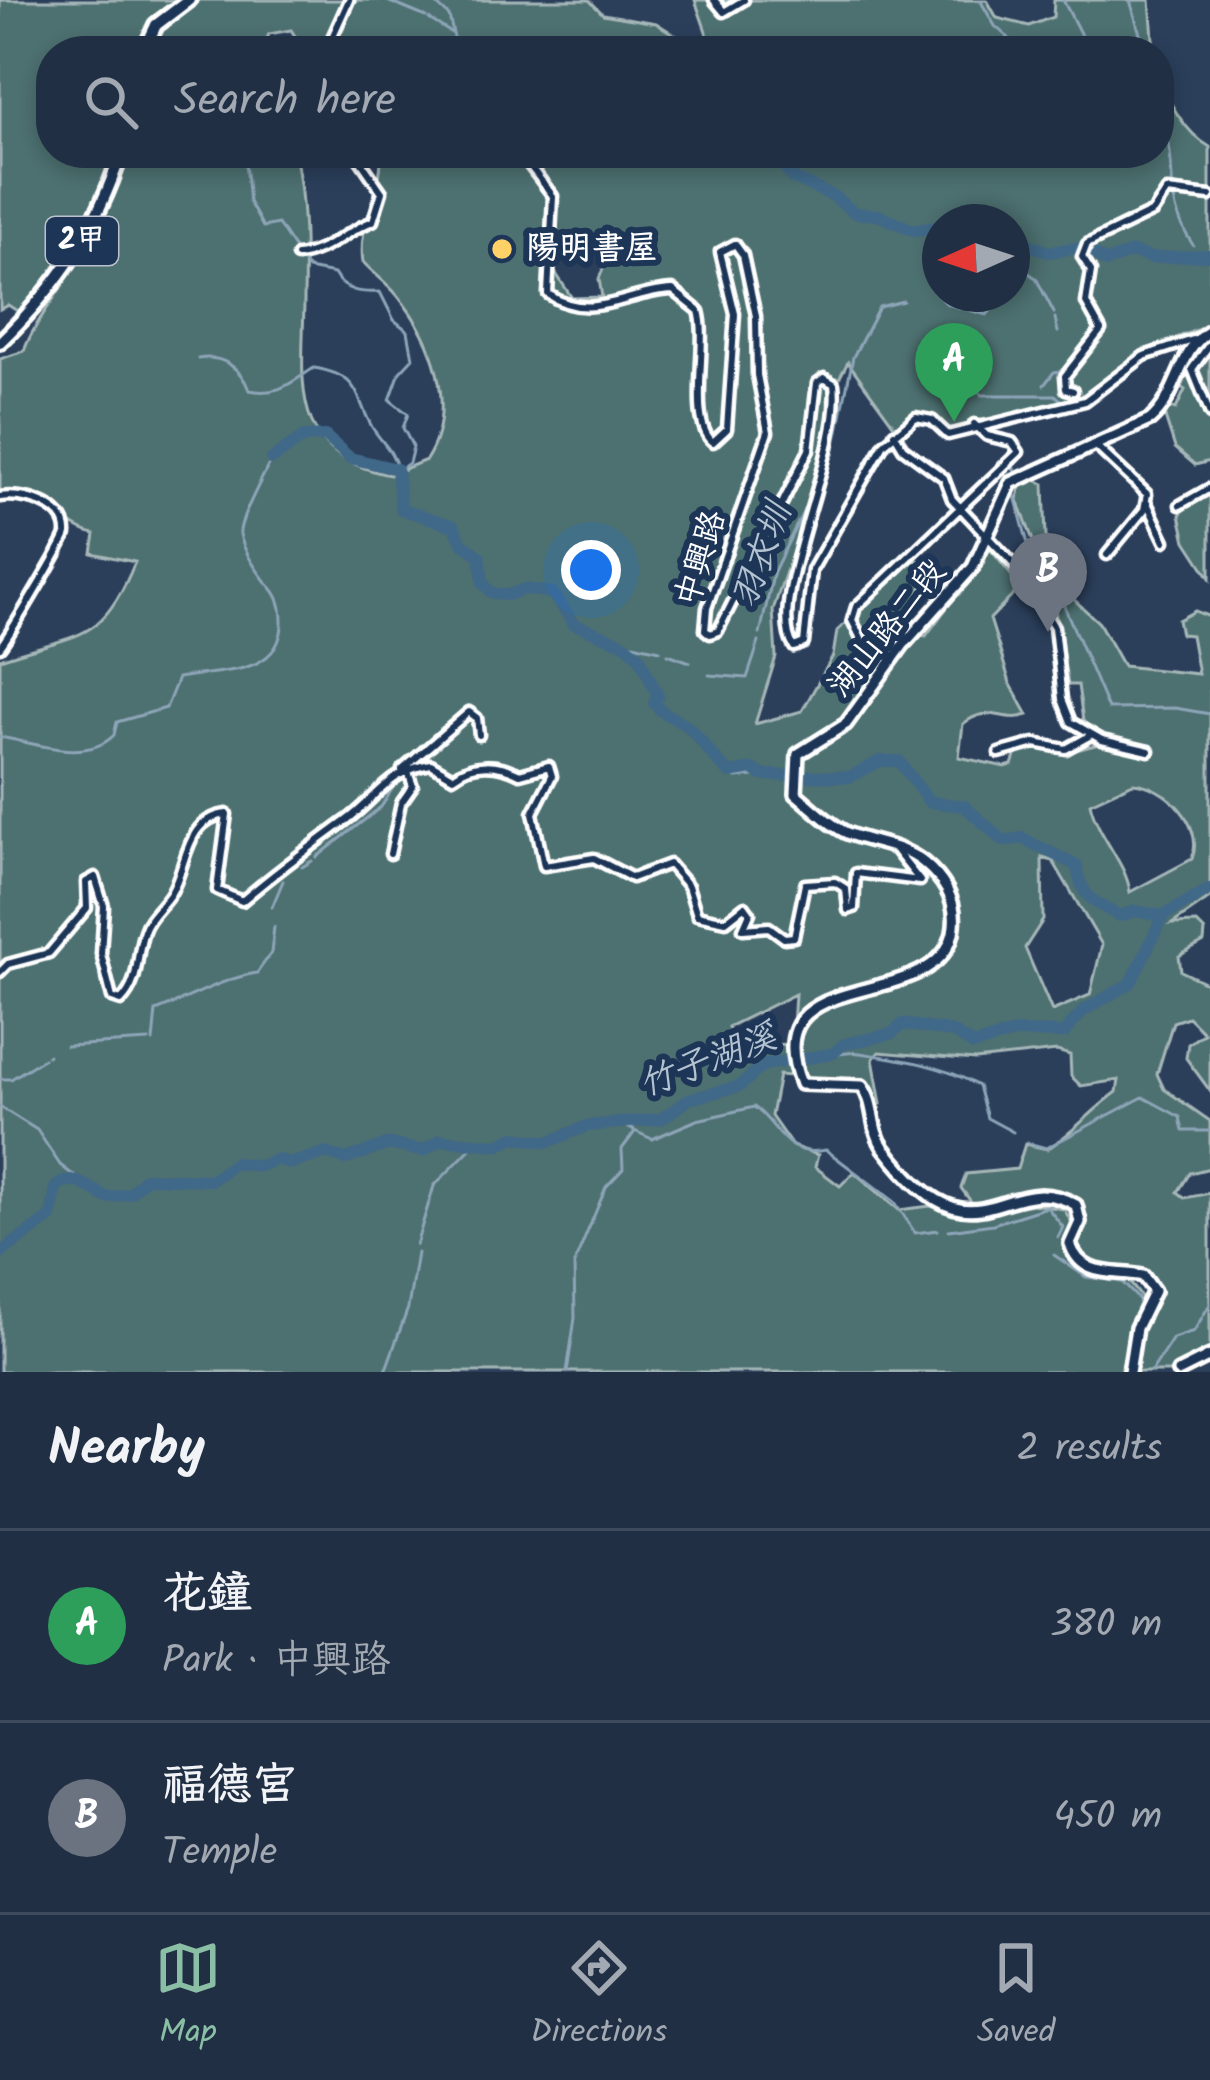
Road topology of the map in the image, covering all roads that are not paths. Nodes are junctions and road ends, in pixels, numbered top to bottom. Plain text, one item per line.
1 (189, 0) edge
2 (349, 0) edge
3 (714, 0) edge
4 (744, 0) edge
5 (151, 36) edge
6 (333, 36) edge
7 (116, 168) edge
8 (365, 168) edge
9 (532, 168) edge
10 (1210, 196) edge
11 (297, 256) dead end
12 (1210, 331) edge
13 (1193, 340) junction
14 (0, 342) edge
15 (1210, 344) edge
16 (1073, 391) dead end
17 (1210, 414) edge
18 (974, 424) junction
19 (894, 433) junction
20 (1095, 445) junction
21 (1210, 488) edge
22 (0, 497) edge
23 (1148, 502) junction
24 (1180, 505) dead end
25 (964, 508) junction
26 (987, 532) junction
27 (1165, 542) dead end
28 (1108, 556) dead end
29 (862, 643) dead end
30 (0, 647) edge
31 (479, 735) dead end
32 (1090, 735) junction
33 (1149, 752) dead end
34 (999, 753) dead end
35 (404, 772) junction
36 (891, 845) junction
37 (390, 854) dead end
38 (0, 972) edge
39 (1210, 1356) edge
40 (1129, 1372) edge
41 (1178, 1372) edge

1 - 5 main road
2 - 6 street
3 - 4 street
7 - 14 main road, 2甲
8 - 11 street
9 - 19 street, 中興路
10 - 16 street
12 - 13 street
13 - 18 street
13 - 20 street, 湖山路二段
15 - 17 street
18 - 19 street
18 - 25 street
19 - 25 street
20 - 23 street
20 - 26 street, 湖山路二段
21 - 24 street
22 - 30 street
23 - 27 street
23 - 28 street
25 - 26 street
25 - 29 street
26 - 32 street
26 - 36 street, 湖山路二段
31 - 35 street
32 - 33 street
32 - 34 street
35 - 36 street
35 - 37 street
35 - 38 street
36 - 40 street
39 - 41 street

